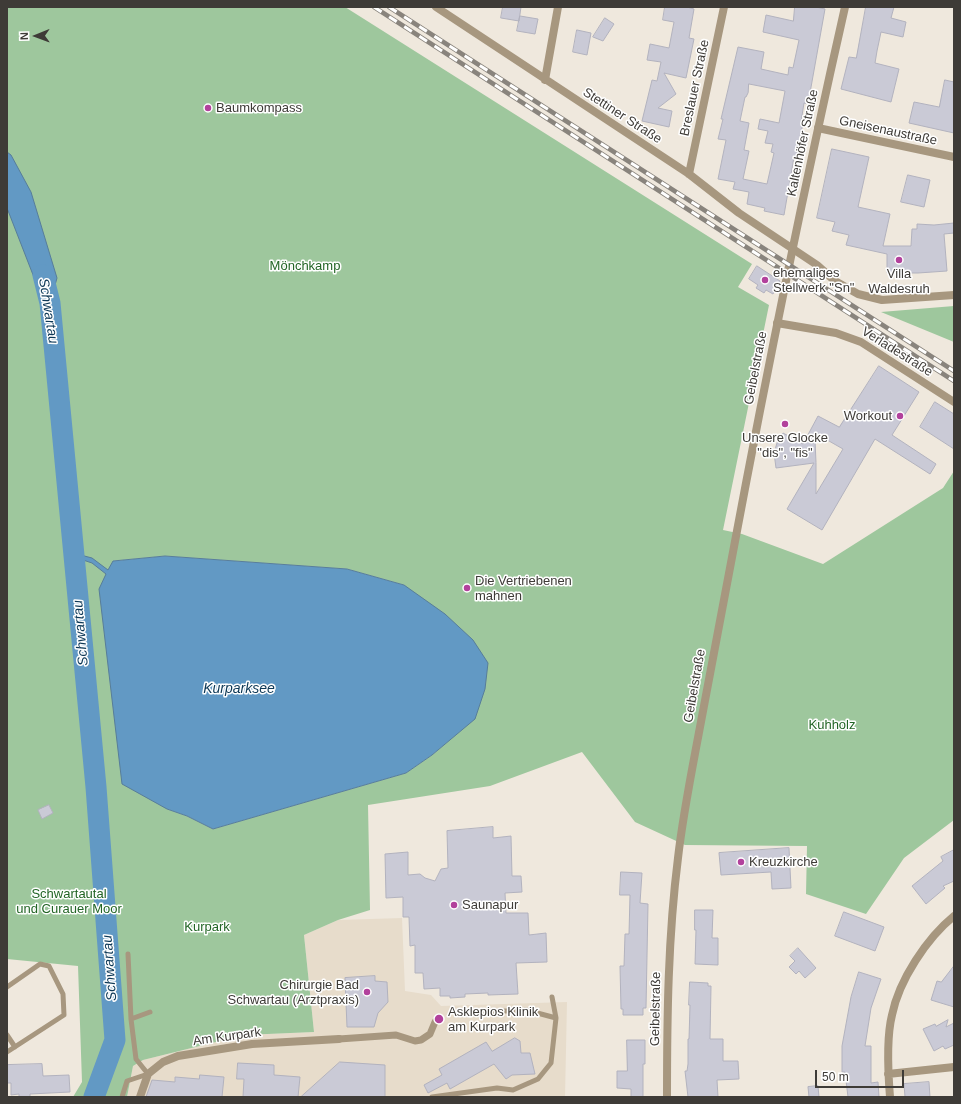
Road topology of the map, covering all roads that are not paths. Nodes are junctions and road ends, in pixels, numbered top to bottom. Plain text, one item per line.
1 (436, 7) edge
2 (558, 7) edge
3 (724, 7) edge
4 (845, 7) edge
5 (545, 80) junction
6 (818, 128) junction
7 (954, 157) edge
8 (689, 174) junction
9 (793, 249) junction
10 (786, 284) joint
11 (954, 295) edge
12 (777, 323) junction
13 (954, 402) edge
14 (954, 916) edge
15 (128, 954) dead end
16 (7, 987) edge
17 (552, 997) dead end
18 (150, 1012) dead end
19 (485, 1012) dead end
20 (556, 1018) junction
21 (131, 1019) junction
22 (434, 1022) dead end
23 (7, 1035) edge
24 (338, 1039) joint
25 (15, 1047) junction
26 (7, 1052) edge
27 (954, 1067) edge
28 (148, 1074) junction
29 (888, 1074) junction
30 (122, 1097) edge
31 (140, 1097) edge
32 (432, 1097) edge
33 (668, 1097) edge
34 (890, 1097) edge

1 - 5 street, Stettiner Straße
2 - 5 street
3 - 8 street, Breslauer Straße
4 - 6 street, Kaltenhöfer Straße
5 - 8 street, Stettiner Straße
6 - 7 street, Gneisenaustraße
6 - 9 street, Kaltenhöfer Straße
8 - 9 street, Stettiner Straße
9 - 10 street, Kaltenhöfer Straße
9 - 11 street, Stettiner Straße
10 - 12 street, Geibelstraße
12 - 13 street, Verladestraße
12 - 33 street, Geibelstraße
14 - 29 street
15 - 21 lane
16 - 25 lane
17 - 20 lane
18 - 21 lane
19 - 20 lane
20 - 32 lane
21 - 28 lane
22 - 24 street
23 - 25 lane
24 - 28 street, Am Kurpark
25 - 26 lane
27 - 29 street
28 - 30 lane
28 - 31 street
29 - 34 street

